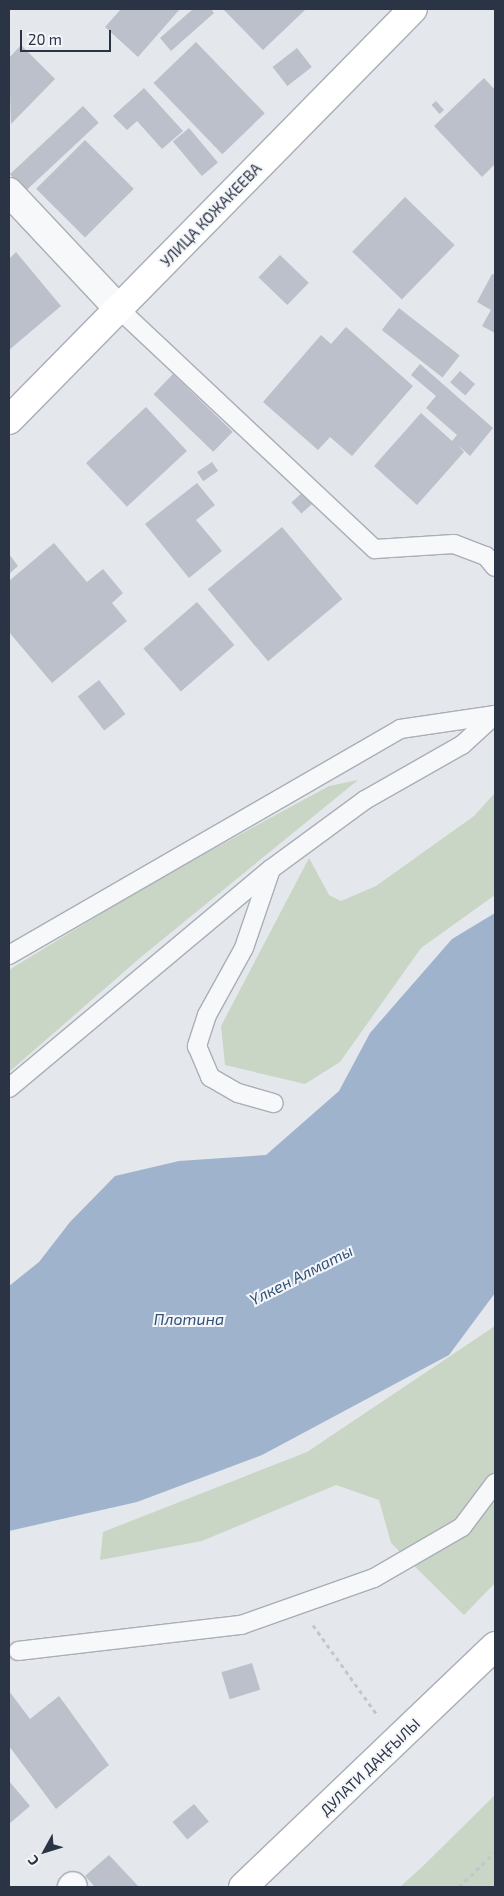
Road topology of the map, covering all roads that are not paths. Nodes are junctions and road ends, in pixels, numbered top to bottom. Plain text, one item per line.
1 (411, 9) edge
2 (9, 192) edge
3 (119, 309) junction
4 (9, 420) edge
5 (495, 567) edge
6 (495, 715) edge
7 (271, 869) junction
8 (9, 955) edge
9 (9, 1088) edge
10 (274, 1103) dead end
11 (495, 1483) edge
12 (495, 1646) edge
13 (18, 1651) dead end
14 (243, 1887) edge

1 - 3 street, УЛИЦА КОЖАКЕЕВА
2 - 3 street
3 - 4 street, УЛИЦА КОЖАКЕЕВА
3 - 5 lane
6 - 7 lane
6 - 8 lane
7 - 9 lane
7 - 10 lane
11 - 13 lane
12 - 14 street, ДУЛАТИ ДАҢҒЫЛЫ

